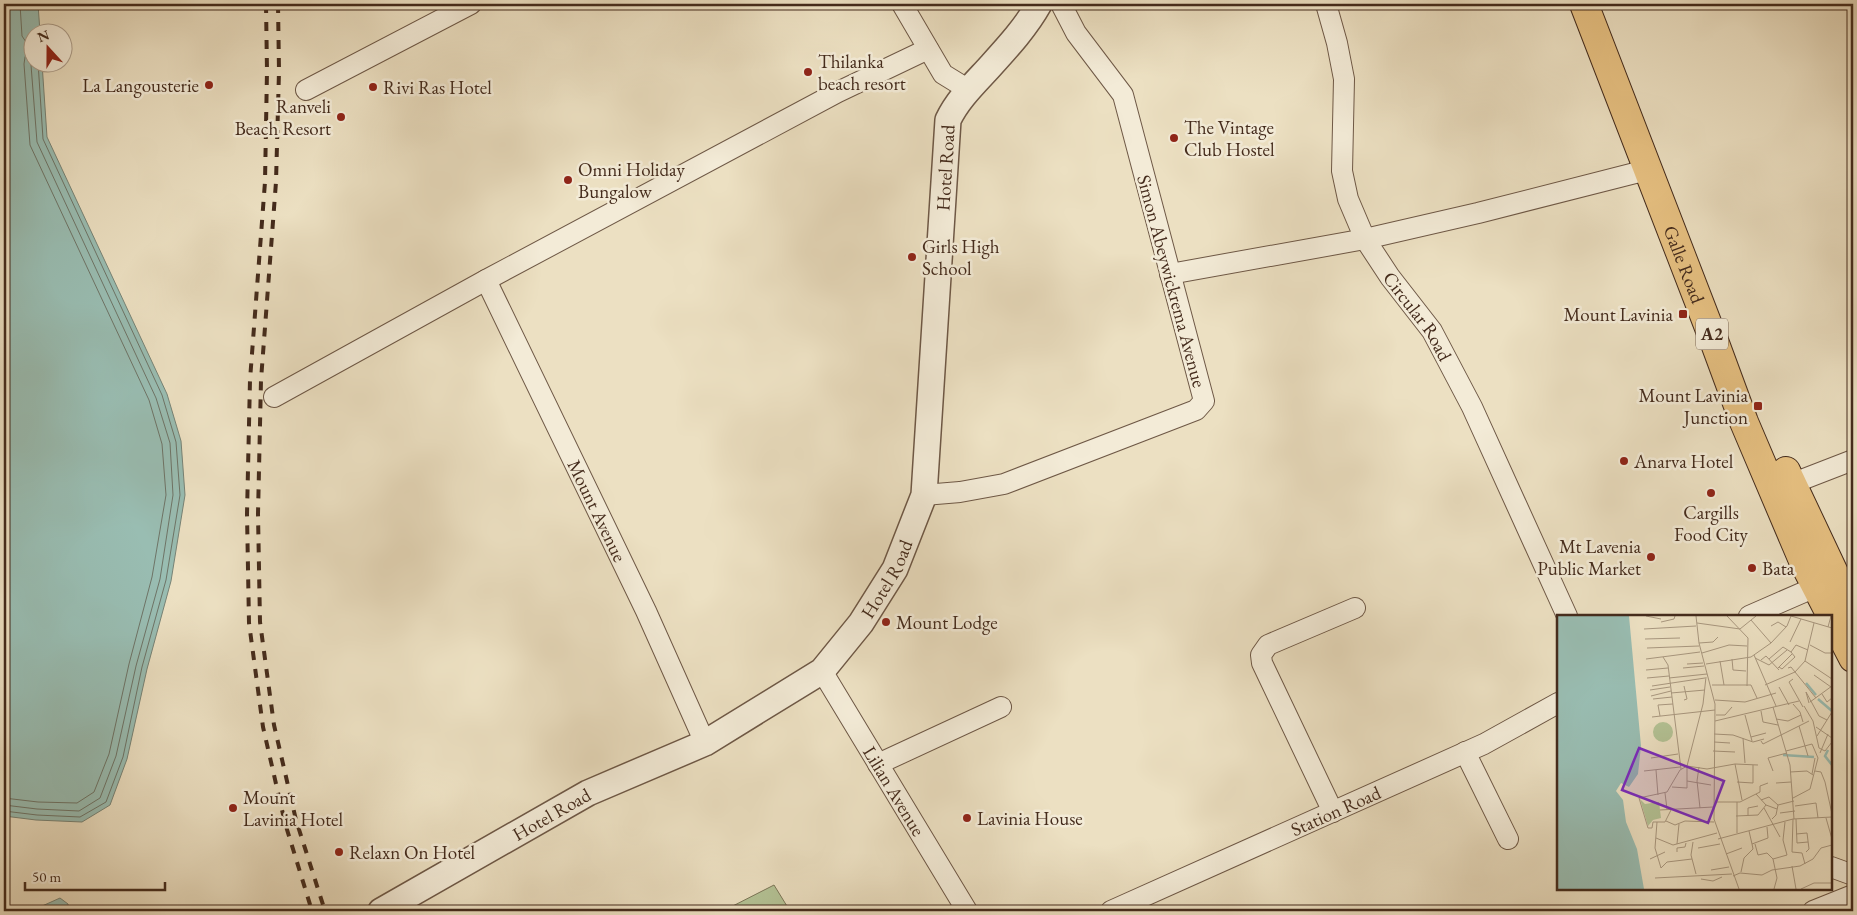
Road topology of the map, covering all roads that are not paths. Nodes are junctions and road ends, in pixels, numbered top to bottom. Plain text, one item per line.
1 (471, 4) edge
2 (902, 4) edge
3 (1039, 4) edge
4 (1061, 4) edge
5 (1326, 4) edge
6 (1584, 4) edge
7 (1603, 4) edge
8 (928, 49) junction
9 (306, 90) dead end
10 (968, 90) junction
11 (1639, 172) dead end
12 (1365, 239) junction
13 (1170, 274) junction
14 (486, 280) junction
15 (274, 397) dead end
16 (1853, 460) edge
17 (1791, 484) junction
18 (924, 495) junction
19 (1826, 582) junction
20 (1355, 608) dead end
21 (1853, 613) edge
22 (1568, 615) edge
23 (1751, 615) edge
24 (1853, 658) edge
25 (822, 671) junction
26 (1557, 705) edge
27 (1001, 707) dead end
28 (705, 744) junction
29 (1465, 752) junction
30 (878, 764) junction
31 (1333, 812) junction
32 (1508, 839) dead end
33 (1832, 867) edge
34 (1853, 875) edge
35 (1853, 895) edge
36 (381, 911) edge
37 (967, 911) edge
38 (1111, 911) edge
39 (1813, 911) edge

1 - 9 street
2 - 8 street
3 - 10 street, Hotel Road
4 - 13 street, Simon Abeywickrema Avenue
5 - 12 street, Circular Road
6 - 19 highway, Galle Road / A2
7 - 17 highway, Galle Road / A2
8 - 10 street
8 - 14 street
10 - 18 street, Hotel Road
11 - 12 street
12 - 13 street
12 - 22 street, Circular Road
13 - 18 street, Simon Abeywickrema Avenue
14 - 15 street
14 - 28 street, Mount Avenue
16 - 17 street
17 - 19 highway, Galle Road / A2
18 - 25 street, Hotel Road
19 - 21 highway, Galle Road / A2
19 - 23 street
19 - 24 highway, Galle Road / A2
20 - 31 street
25 - 28 street, Hotel Road
25 - 30 street, Lilian Avenue
26 - 29 street, Station Road
27 - 30 street
28 - 36 street, Hotel Road
29 - 31 street, Station Road
29 - 32 street
30 - 37 street, Lilian Avenue
31 - 38 street, Station Road
33 - 34 street
35 - 39 street

